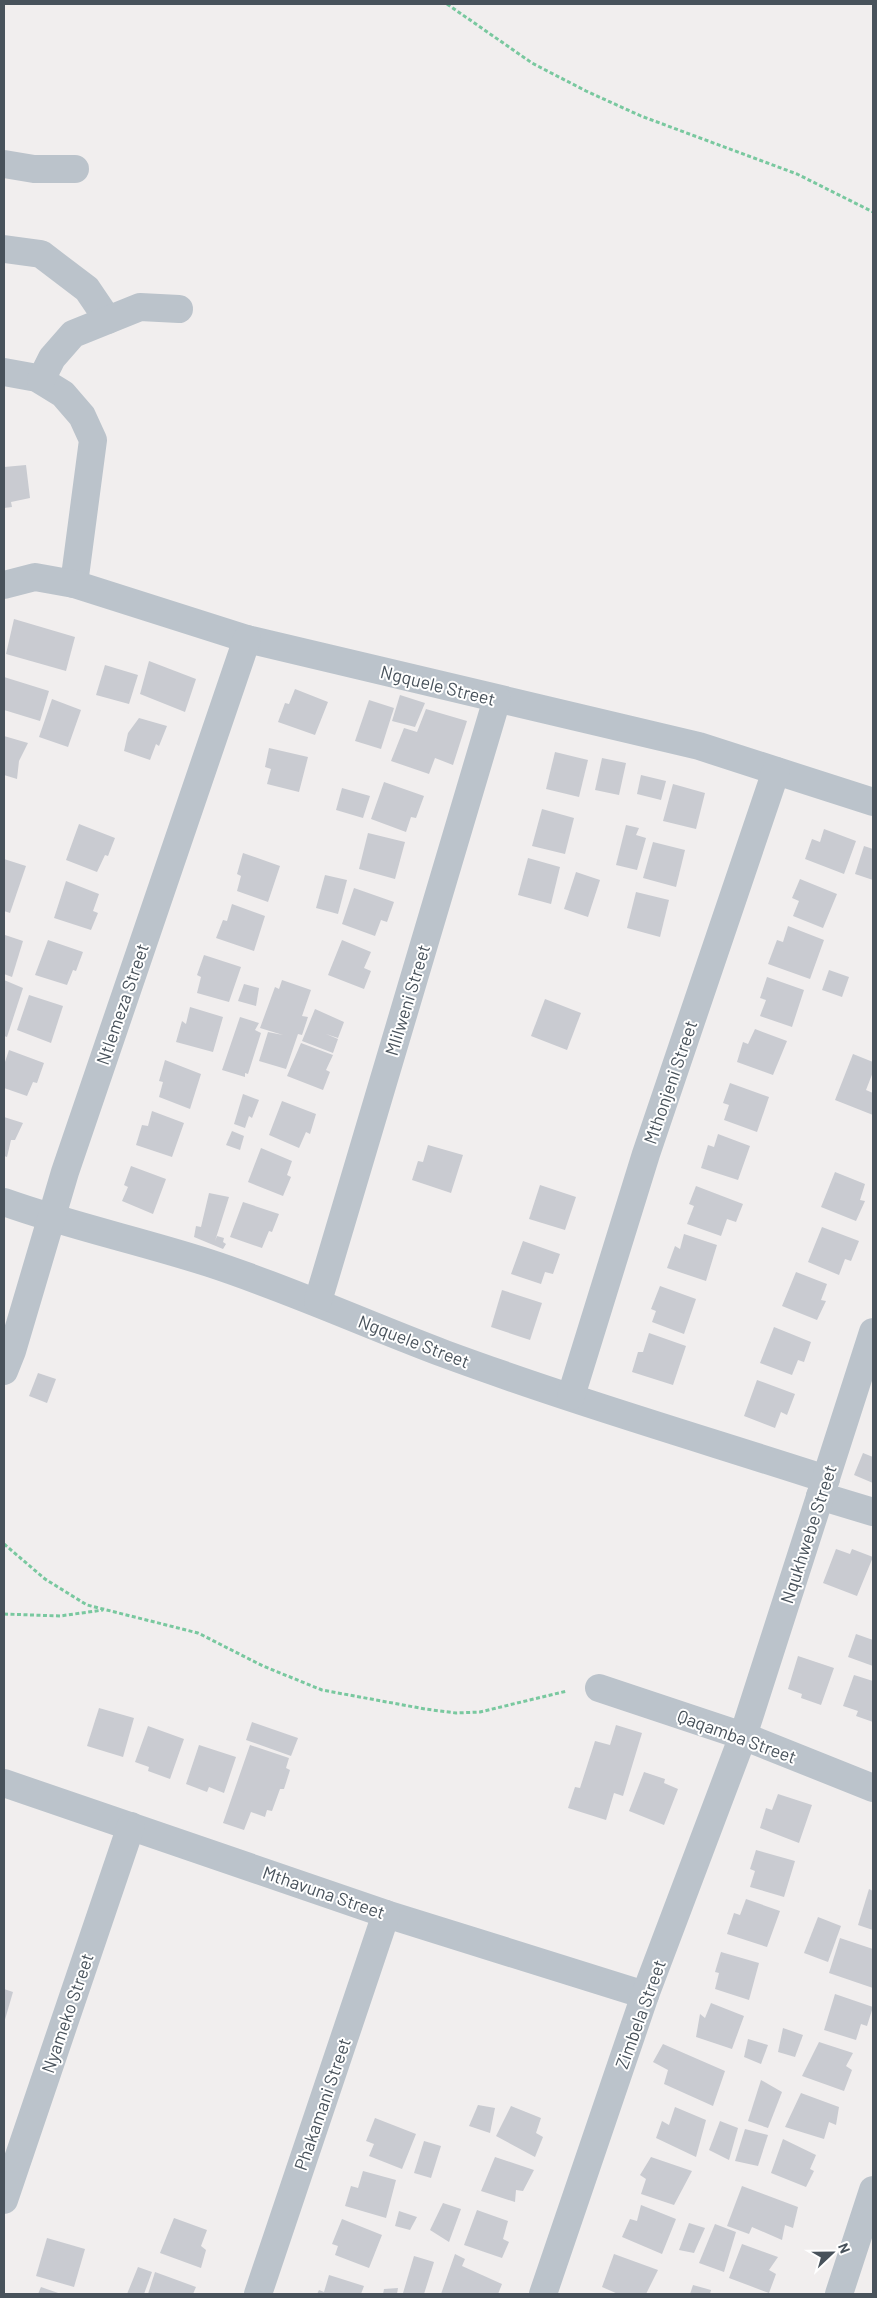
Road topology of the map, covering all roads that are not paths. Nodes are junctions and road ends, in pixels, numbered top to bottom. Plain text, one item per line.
1 (4, 164) edge
2 (74, 169) dead end
3 (4, 249) edge
4 (179, 309) dead end
5 (108, 320) junction
6 (4, 372) edge
7 (41, 380) junction
8 (74, 584) junction
9 (4, 585) edge
10 (247, 639) junction
11 (497, 699) junction
12 (776, 771) junction
13 (873, 802) edge
14 (4, 1202) edge
15 (51, 1219) junction
16 (318, 1301) junction
17 (873, 1332) edge
18 (4, 1371) edge
19 (572, 1396) junction
20 (823, 1487) junction
21 (873, 1512) edge
22 (599, 1688) road end
23 (743, 1736) junction
24 (4, 1783) edge
25 (873, 1788) edge
26 (131, 1826) junction
27 (386, 1914) junction
28 (645, 1996) junction
29 (873, 2190) edge
30 (4, 2200) edge
31 (258, 2294) edge
32 (542, 2294) edge
33 (839, 2294) edge

1 - 2 street
3 - 5 street
4 - 5 street
5 - 7 street
6 - 7 street
7 - 8 street
8 - 9 street, Ngquele Street
8 - 10 street, Ngquele Street
10 - 11 street, Ngquele Street
10 - 15 street, Ntlemeza Street
11 - 12 street, Ngquele Street
11 - 16 street, Mlilweni Street
12 - 13 street, Ngquele Street
12 - 19 street, Mthonjeni Street
14 - 15 street, Ngquele Street
15 - 16 street, Ngquele Street
15 - 18 street, Ntlemeza Street
16 - 19 street, Ngquele Street
17 - 20 street, Nqukhwebe Street
19 - 20 street, Ngquele Street
20 - 21 street, Ngquele Street
20 - 23 street, Nqukhwebe Street
22 - 23 street, Qaqamba Street
23 - 25 street, Qaqamba Street
23 - 28 street, Zimbela Street
24 - 26 street, Mthavuna Street
26 - 27 street, Mthavuna Street
26 - 30 street, Nyameko Street
27 - 28 street, Mthavuna Street
27 - 31 street, Phakamani Street
28 - 32 street, Zimbela Street
29 - 33 street

